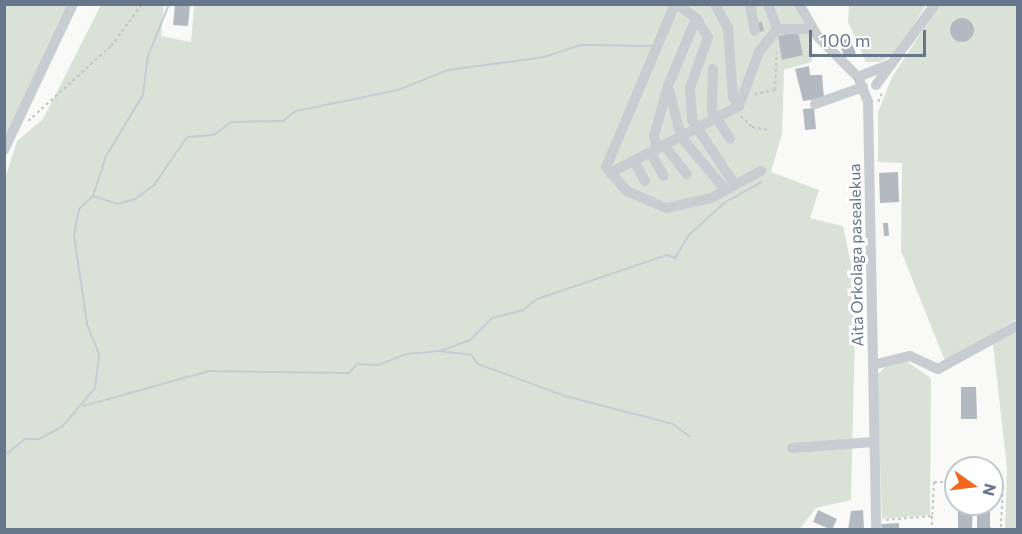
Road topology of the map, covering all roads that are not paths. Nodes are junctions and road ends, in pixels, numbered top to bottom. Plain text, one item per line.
1 (73, 4) edge
2 (676, 4) edge
3 (715, 4) edge
4 (750, 4) edge
5 (768, 4) edge
6 (799, 4) edge
7 (935, 4) edge
8 (805, 16) junction
9 (696, 19) junction
10 (797, 27) junction
11 (777, 29) junction
12 (812, 29) junction
13 (755, 32) dead end
14 (895, 60) junction
15 (713, 69) dead end
16 (874, 72) junction
17 (860, 82) junction
18 (876, 85) junction
19 (668, 86) junction
20 (868, 102) junction
21 (816, 104) dead end
22 (737, 107) junction
23 (716, 118) junction
24 (696, 129) junction
25 (681, 137) junction
26 (730, 139) dead end
27 (657, 149) junction
28 (4, 150) edge
29 (634, 161) junction
30 (761, 171) dead end
31 (610, 173) junction
32 (687, 174) dead end
33 (664, 176) dead end
34 (645, 181) dead end
35 (728, 185) junction
36 (1017, 325) edge
37 (873, 365) junction
38 (874, 442) junction
39 (792, 448) dead end
40 (876, 525) edge

1 - 28 street
2 - 9 street
2 - 31 street
3 - 22 street
4 - 13 street
5 - 11 street
6 - 8 street, Aita Orkolaga pasealekua
7 - 14 street
8 - 10 street
8 - 12 street, Aita Orkolaga pasealekua
9 - 19 street
9 - 24 street
10 - 11 street
10 - 12 street
11 - 22 street
12 - 17 street, Aita Orkolaga pasealekua
14 - 16 street
14 - 18 street
15 - 23 street
16 - 17 street
16 - 18 street
17 - 20 street, Aita Orkolaga pasealekua
17 - 21 street
18 - 20 street
19 - 25 street
19 - 27 street
20 - 37 street, Aita Orkolaga pasealekua
22 - 23 street
23 - 24 street
23 - 26 street
24 - 25 street
24 - 35 street
25 - 27 street
25 - 35 street
27 - 29 street
27 - 32 street
27 - 33 street
29 - 31 street
29 - 34 street
30 - 35 street
31 - 35 street
36 - 37 street
37 - 38 street, Aita Orkolaga pasealekua
38 - 39 street
38 - 40 street, Aita Orkolaga pasealekua

